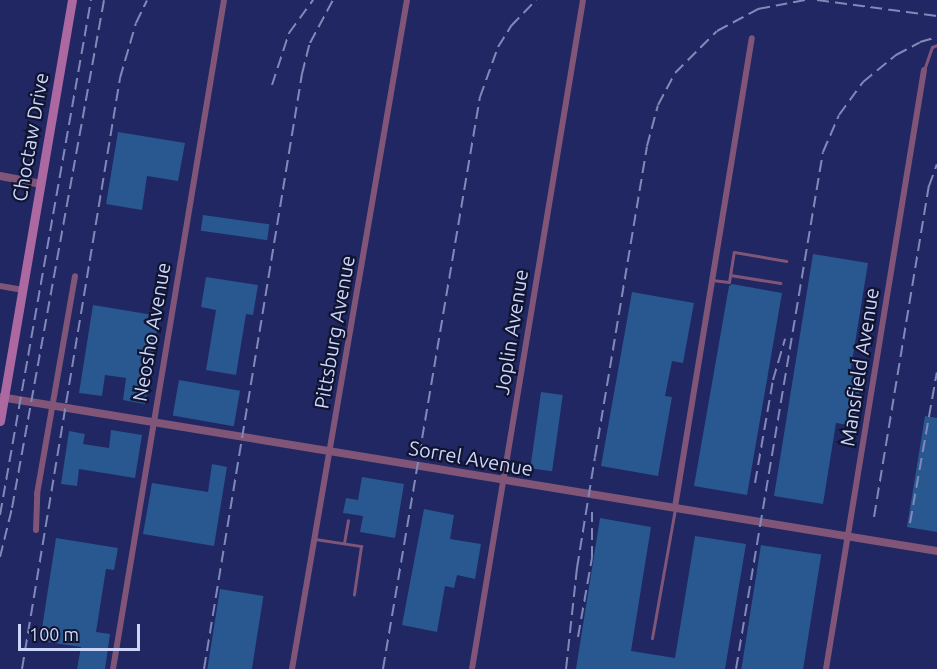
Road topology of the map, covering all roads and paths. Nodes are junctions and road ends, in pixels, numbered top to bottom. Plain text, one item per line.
1 (72, 0) edge
2 (224, 0) edge
3 (407, 0) edge
4 (584, 0) edge
5 (752, 38) dead end
6 (937, 45) edge
7 (924, 70) joint
8 (0, 176) edge
9 (41, 184) junction
10 (786, 261) dead end
11 (730, 275) junction
12 (75, 276) dead end
13 (712, 280) junction
14 (780, 283) dead end
15 (0, 286) edge
16 (22, 290) junction
17 (2, 398) edge
18 (51, 405) junction
19 (0, 421) edge
20 (152, 422) junction
21 (330, 450) junction
22 (503, 482) junction
23 (675, 507) junction
24 (348, 520) dead end
25 (36, 530) dead end
26 (849, 536) junction
27 (315, 538) junction
28 (344, 543) junction
29 (937, 551) edge
30 (354, 594) dead end
31 (652, 638) dead end
32 (113, 669) edge
33 (292, 669) edge
34 (472, 669) edge
35 (826, 669) edge

1 - 9 main road, Choctaw Drive
2 - 20 street, Neosho Avenue
3 - 21 street, Pittsburg Avenue
4 - 22 street, Joplin Avenue
5 - 13 street
6 - 7 lane
7 - 26 street, Mansfield Avenue
8 - 9 street
9 - 16 main road, Choctaw Drive
10 - 11 lane
11 - 13 lane
11 - 14 lane
12 - 18 street
13 - 23 street
15 - 16 street
16 - 17 main road, Choctaw Drive
17 - 18 street, Sorrel Avenue
17 - 19 main road, Choctaw Drive
18 - 20 street, Sorrel Avenue
18 - 25 street
20 - 21 street, Sorrel Avenue
20 - 32 street, Neosho Avenue
21 - 22 street, Sorrel Avenue
21 - 27 street, Pittsburg Avenue
22 - 23 street, Sorrel Avenue
22 - 34 street, Joplin Avenue
23 - 26 street, Sorrel Avenue
23 - 31 lane
24 - 28 lane
26 - 29 street, Sorrel Avenue
26 - 35 street, Mansfield Avenue
27 - 28 lane
27 - 33 street, Pittsburg Avenue
28 - 30 lane

